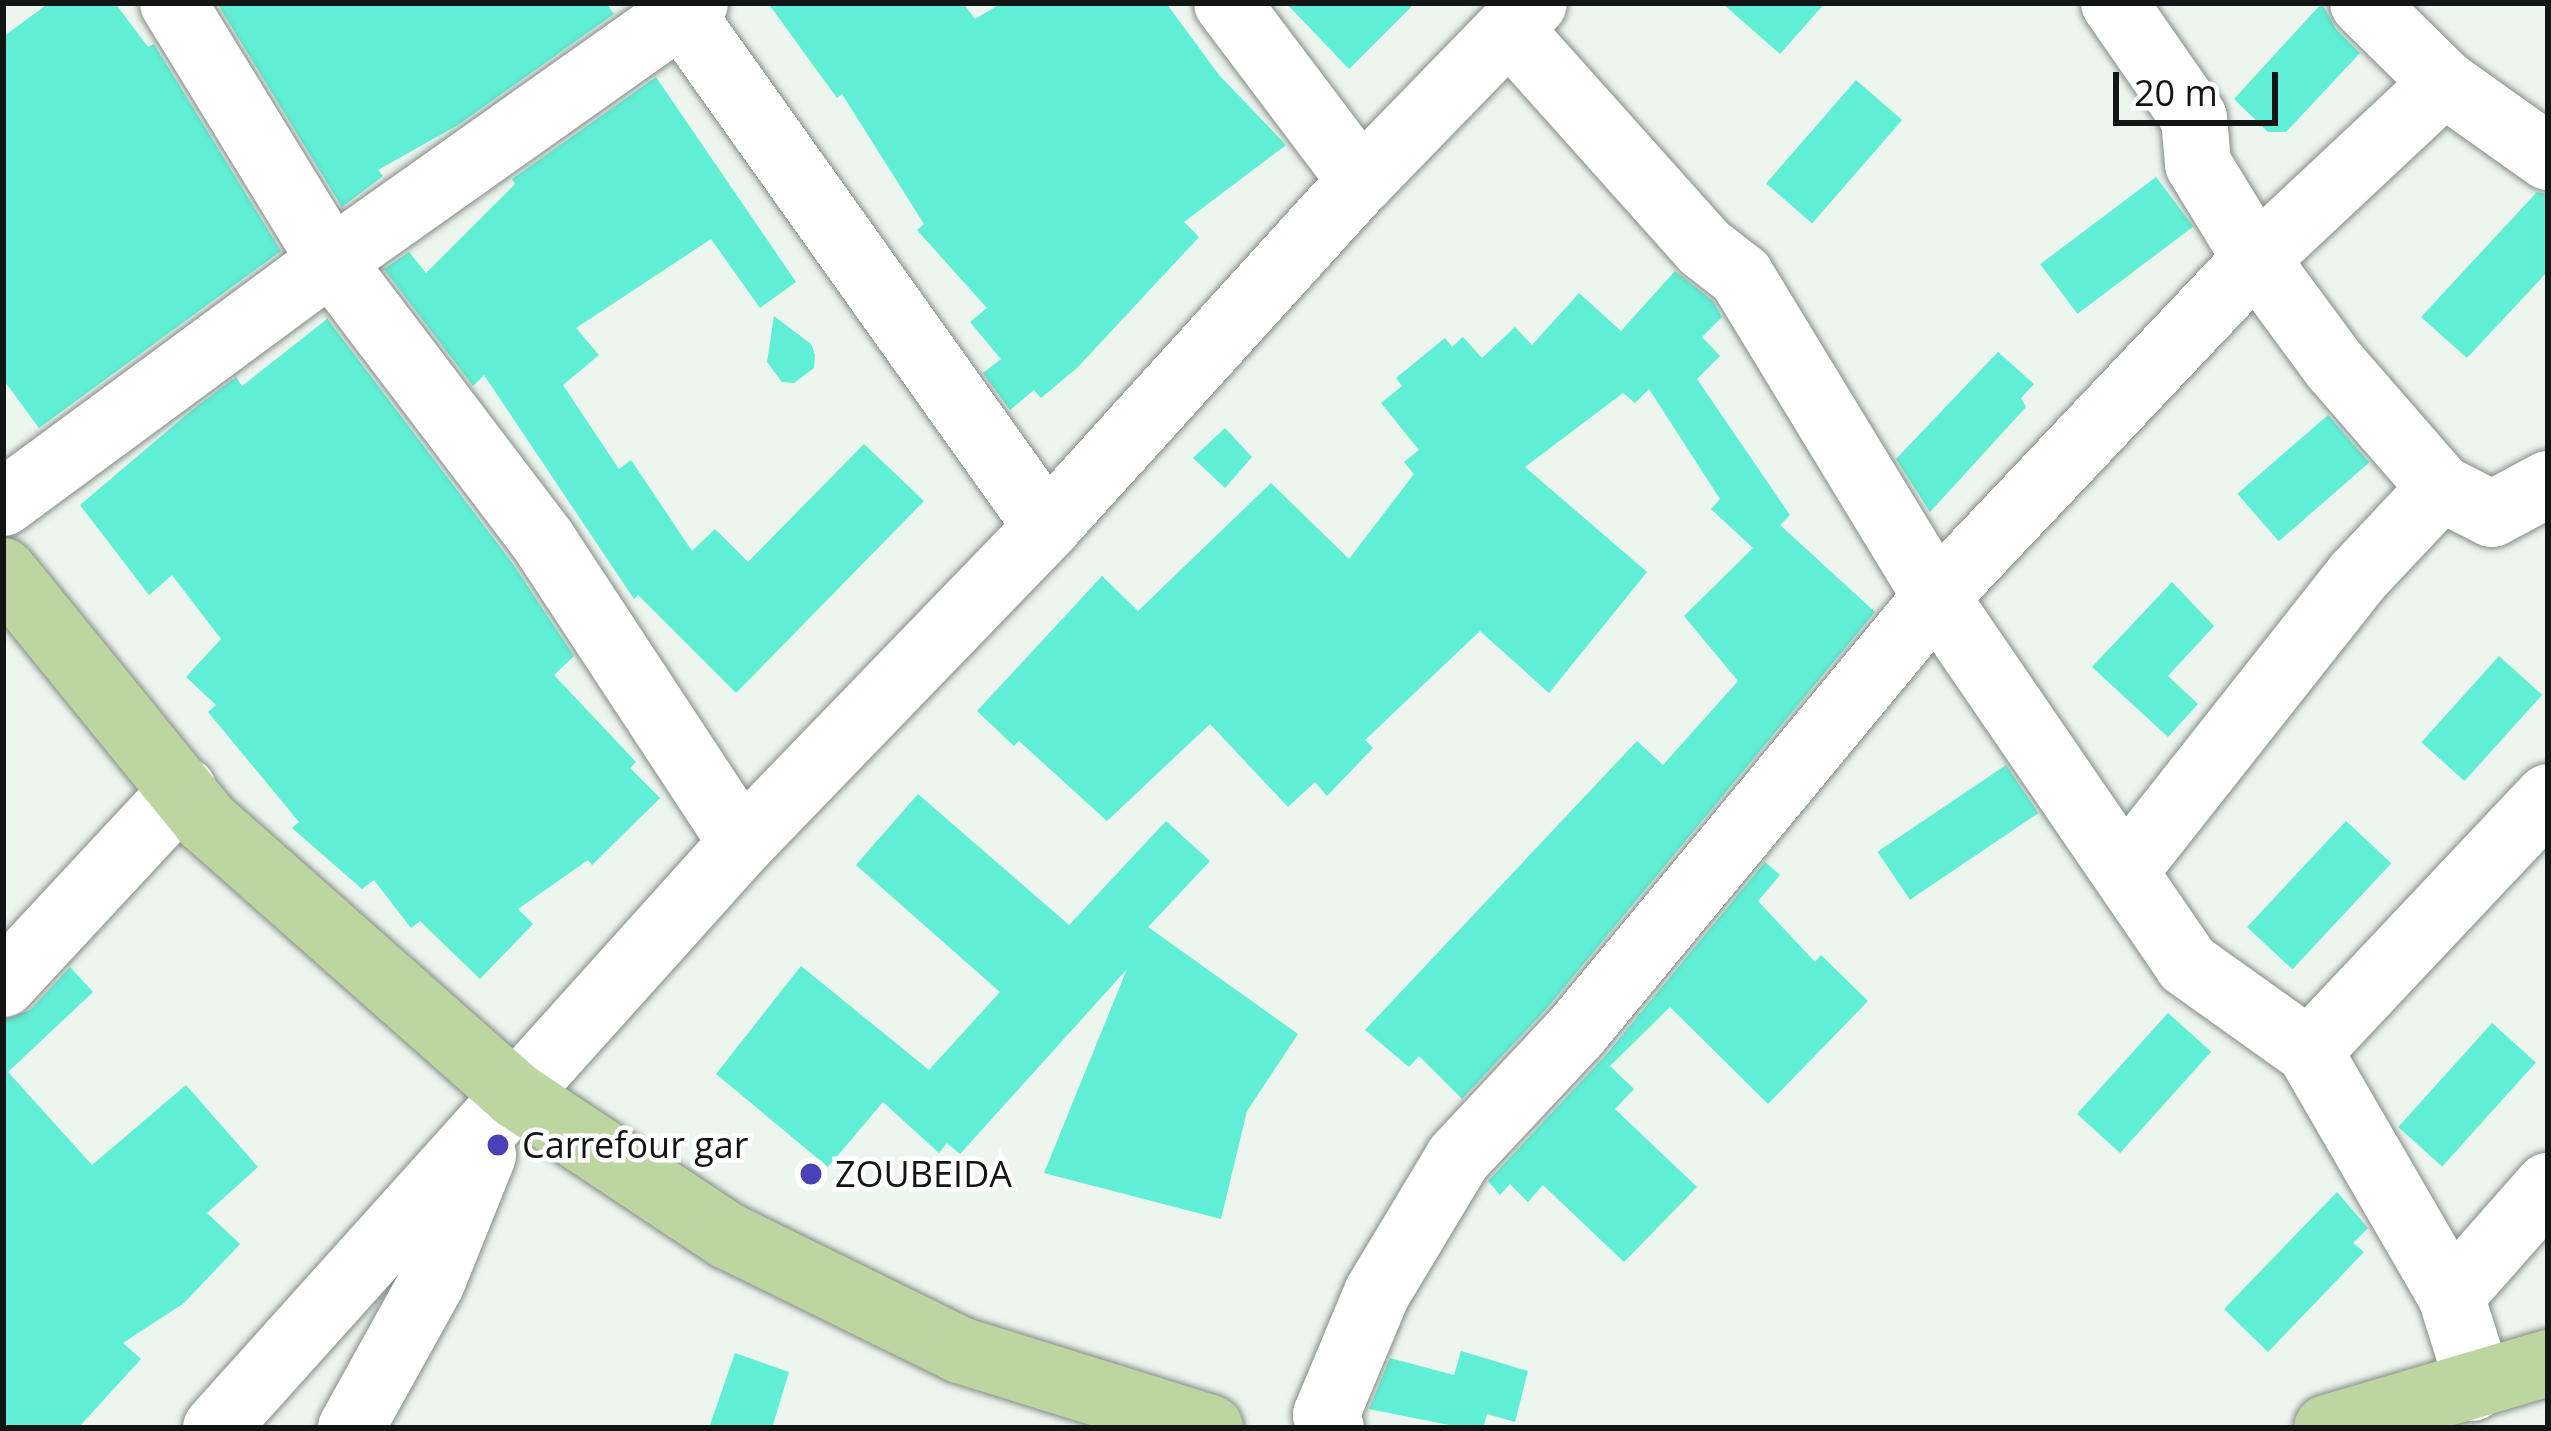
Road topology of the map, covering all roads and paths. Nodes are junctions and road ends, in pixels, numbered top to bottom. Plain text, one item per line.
1 (172, 3) edge
2 (1227, 3) edge
3 (2114, 3) edge
4 (2363, 3) edge
5 (684, 6) edge
6 (1522, 16) edge
7 (2444, 83) junction
8 (2548, 157) edge
9 (1361, 181) junction
10 (2256, 259) junction
11 (331, 261) junction
12 (2548, 484) edge
13 (2441, 488) junction
14 (3, 503) edge
15 (1048, 527) junction
16 (3, 571) edge
17 (1936, 597) junction
18 (183, 790) junction
19 (2548, 797) edge
20 (742, 843) junction
21 (2125, 872) junction
22 (3, 984) edge
23 (2308, 1051) junction
24 (507, 1107) junction
25 (2548, 1186) edge
26 (2451, 1295) junction
27 (2548, 1363) edge
28 (2472, 1388) junction
29 (216, 1428) edge
30 (351, 1428) edge
31 (1210, 1428) edge
32 (1331, 1428) edge
33 (2326, 1428) edge

1 - 11 street
2 - 9 street
3 - 10 street
4 - 7 street
5 - 11 street
5 - 15 street
6 - 9 street
6 - 17 street
7 - 8 street
7 - 10 street
9 - 15 street
10 - 13 street
10 - 17 street
11 - 14 street
11 - 20 street
12 - 13 street
13 - 21 street
15 - 20 street
16 - 18 main road
17 - 21 street
17 - 32 street
18 - 22 street
18 - 24 main road
19 - 23 street
20 - 24 street
21 - 23 street
23 - 26 street
24 - 29 street
24 - 30 street
24 - 31 main road
25 - 26 street
26 - 28 street
27 - 28 main road
28 - 33 main road

